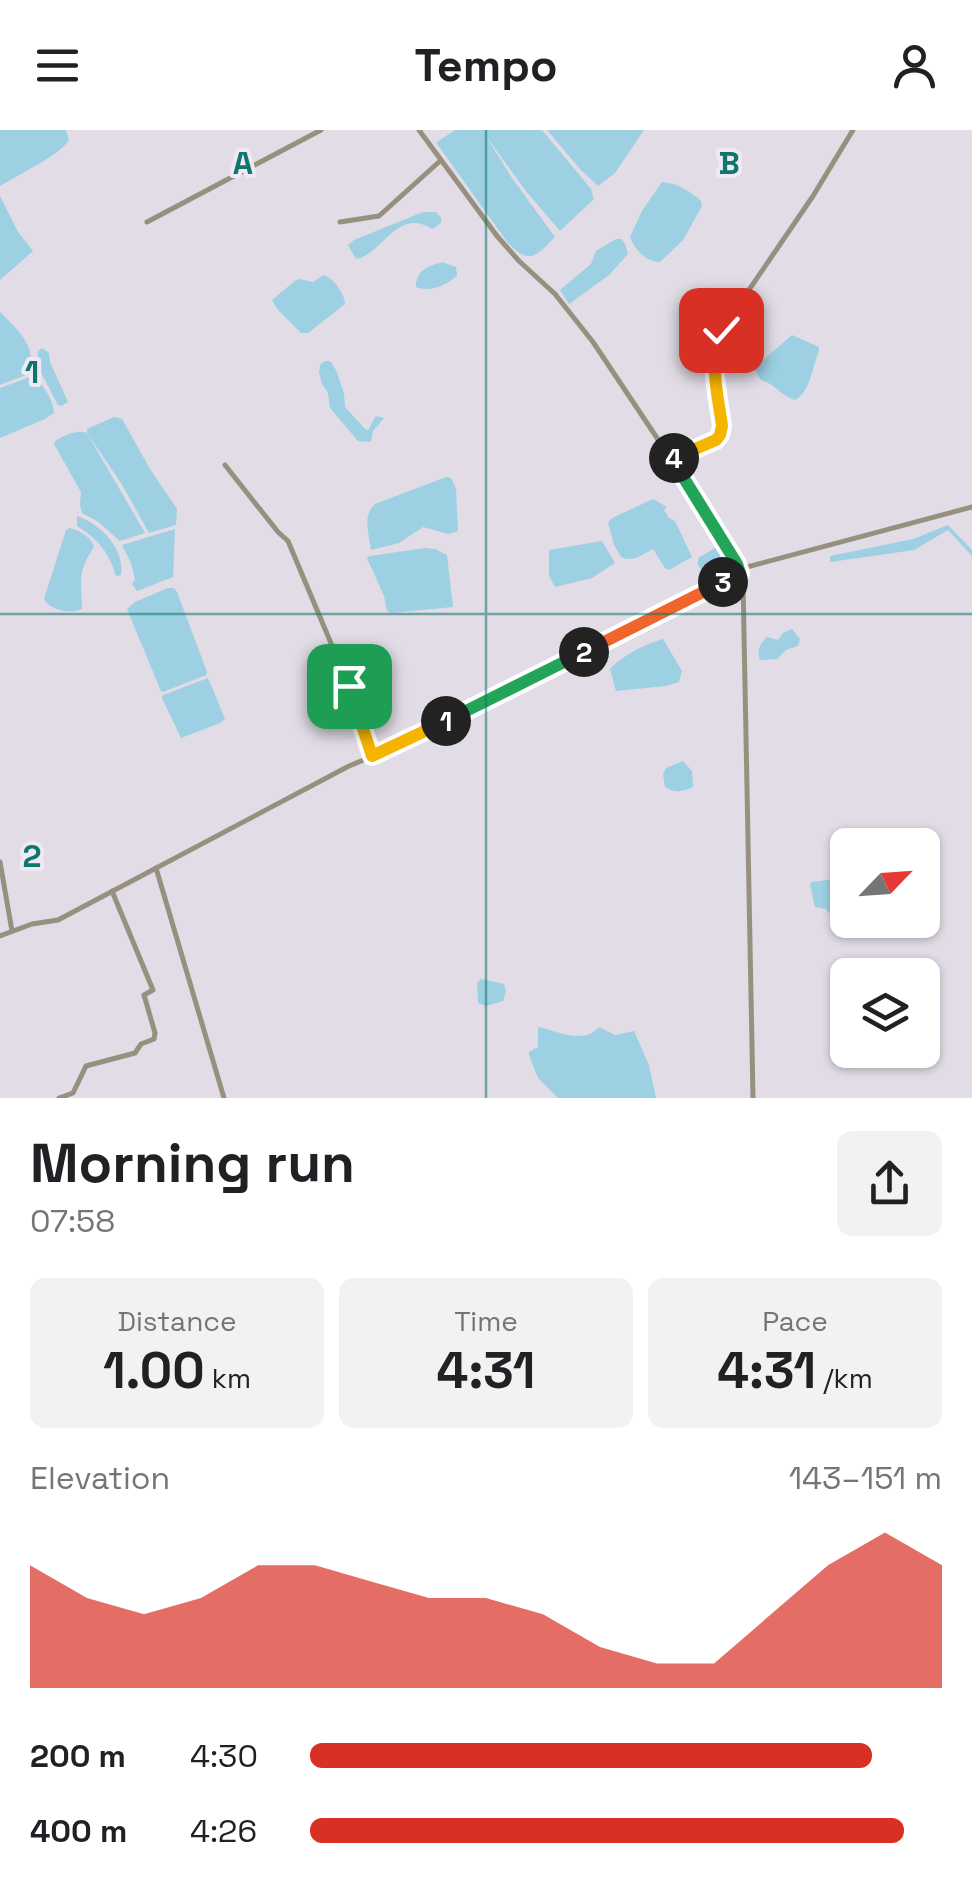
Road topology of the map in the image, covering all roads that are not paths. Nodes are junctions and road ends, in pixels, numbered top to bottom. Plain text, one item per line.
1 (301, 130) edge
2 (321, 130) edge
3 (419, 130) edge
4 (853, 130) edge
5 (304, 138) junction
6 (441, 161) junction
7 (147, 222) dead end
8 (340, 222) dead end
9 (672, 459) junction
10 (225, 465) dead end
11 (972, 507) edge
12 (740, 573) junction
13 (372, 756) junction
14 (0, 862) edge
15 (156, 868) junction
16 (112, 891) junction
17 (12, 931) junction
18 (0, 936) edge
19 (60, 1098) edge
20 (224, 1098) edge
21 (753, 1098) edge

1 - 5 street
2 - 5 street
3 - 6 street
4 - 9 street
5 - 7 street
6 - 8 street
6 - 9 street
9 - 12 street
10 - 13 street
11 - 12 street
12 - 13 street
12 - 21 street
13 - 15 street
14 - 17 street
15 - 16 street
15 - 20 street
16 - 17 street
16 - 19 street
17 - 18 street

